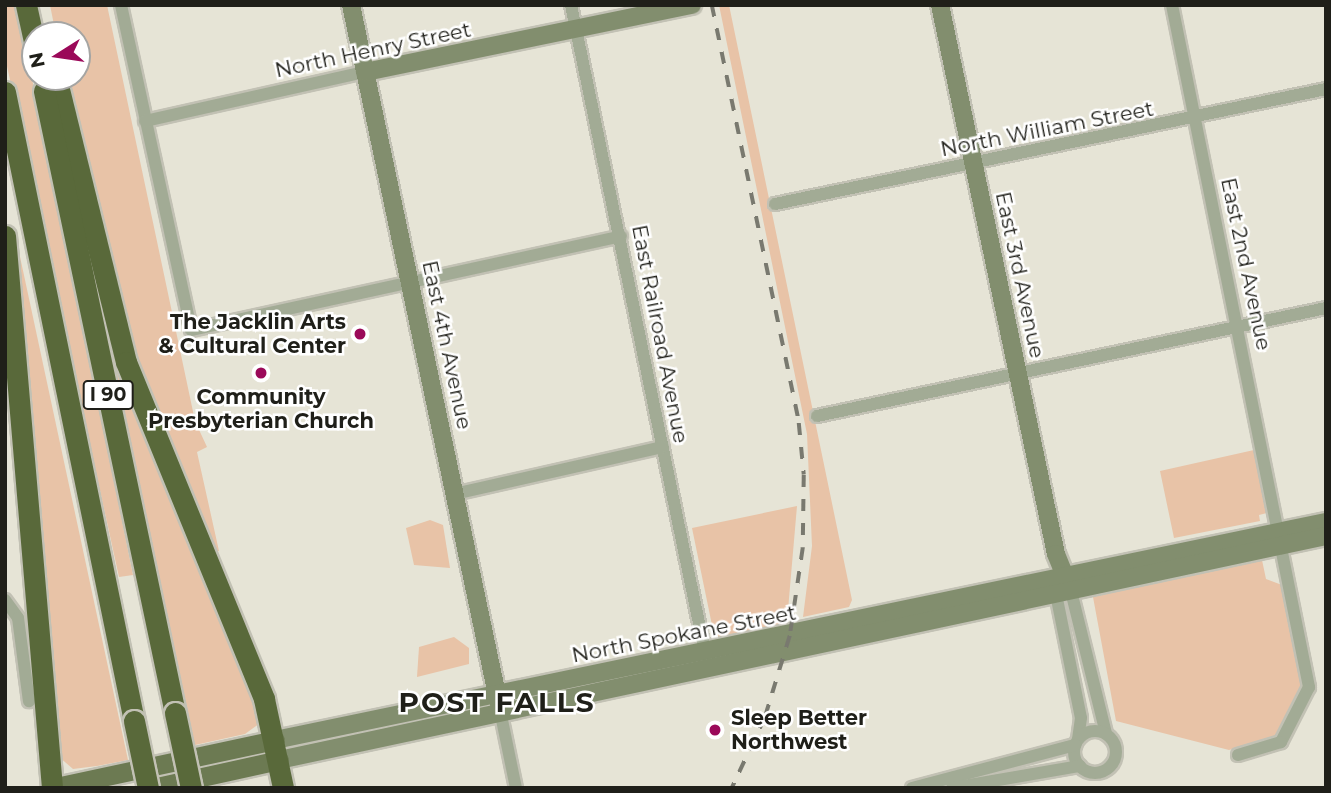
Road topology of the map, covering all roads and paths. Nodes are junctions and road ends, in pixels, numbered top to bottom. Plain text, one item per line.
1 (121, 5) edge
2 (351, 5) edge
3 (571, 5) edge
4 (692, 5) edge
5 (940, 5) edge
6 (1172, 5) edge
7 (576, 29) junction
8 (365, 72) junction
9 (1326, 89) edge
10 (44, 91) edge
11 (59, 91) edge
12 (5, 92) edge
13 (1196, 119) junction
14 (145, 121) junction
15 (974, 163) junction
16 (775, 204) dead end
17 (5, 236) edge
18 (621, 236) junction
19 (410, 280) junction
20 (1326, 308) edge
21 (1240, 325) junction
22 (1018, 372) junction
23 (817, 416) dead end
24 (663, 447) junction
25 (454, 494) junction
26 (1326, 522) edge
27 (1326, 536) edge
28 (1284, 538) junction
29 (1062, 586) junction
30 (5, 600) edge
31 (707, 663) junction
32 (496, 694) junction
33 (29, 701) dead end
34 (501, 715) junction
35 (1106, 734) junction
36 (1077, 742) junction
37 (277, 750) junction
38 (1238, 755) dead end
39 (1080, 766) junction
40 (52, 788) edge
41 (150, 788) edge
42 (191, 788) edge
43 (283, 788) edge
44 (516, 788) edge
45 (912, 788) edge
46 (952, 788) edge

1 - 14 street
2 - 8 street, East 4th Avenue
3 - 7 street, East Railroad Avenue
4 - 7 street, North Henry Street
5 - 15 street, East 3rd Avenue
6 - 13 street, East 2nd Avenue
7 - 8 street, North Henry Street
7 - 18 street, East Railroad Avenue
8 - 14 street, North Henry Street
8 - 19 street, East 4th Avenue
9 - 13 street, North William Street
10 - 42 highway, I 90, bridge
11 - 37 highway
12 - 41 highway, I 90, bridge
13 - 15 street, North William Street
13 - 21 street, East 2nd Avenue
14 - 19 street
15 - 16 street, North William Street
15 - 22 street, East 3rd Avenue
17 - 40 highway
18 - 19 street
18 - 24 street, East Railroad Avenue
19 - 25 street, East 4th Avenue
20 - 21 street
21 - 22 street
21 - 28 street, East 2nd Avenue
22 - 23 street
22 - 29 street, East 3rd Avenue
24 - 25 street
24 - 31 street, East Railroad Avenue
25 - 32 street, East 4th Avenue
26 - 28 street, North Spokane Street
27 - 28 street, North Spokane Street
28 - 29 street, North Spokane Street
28 - 38 street, East 2nd Avenue
29 - 31 street, North Spokane Street
29 - 35 street
29 - 36 street
30 - 33 street
31 - 32 street, North Spokane Street
31 - 34 street, North Spokane Street
32 - 34 street, East 4th Avenue
32 - 37 street, North Spokane Street
34 - 37 street, North Spokane Street
34 - 44 street
35 - 36 street
35 - 39 street
36 - 39 street
36 - 45 street
37 - 40 main road, North Spokane Street
37 - 41 main road, North Spokane Street
37 - 43 highway
39 - 46 street

